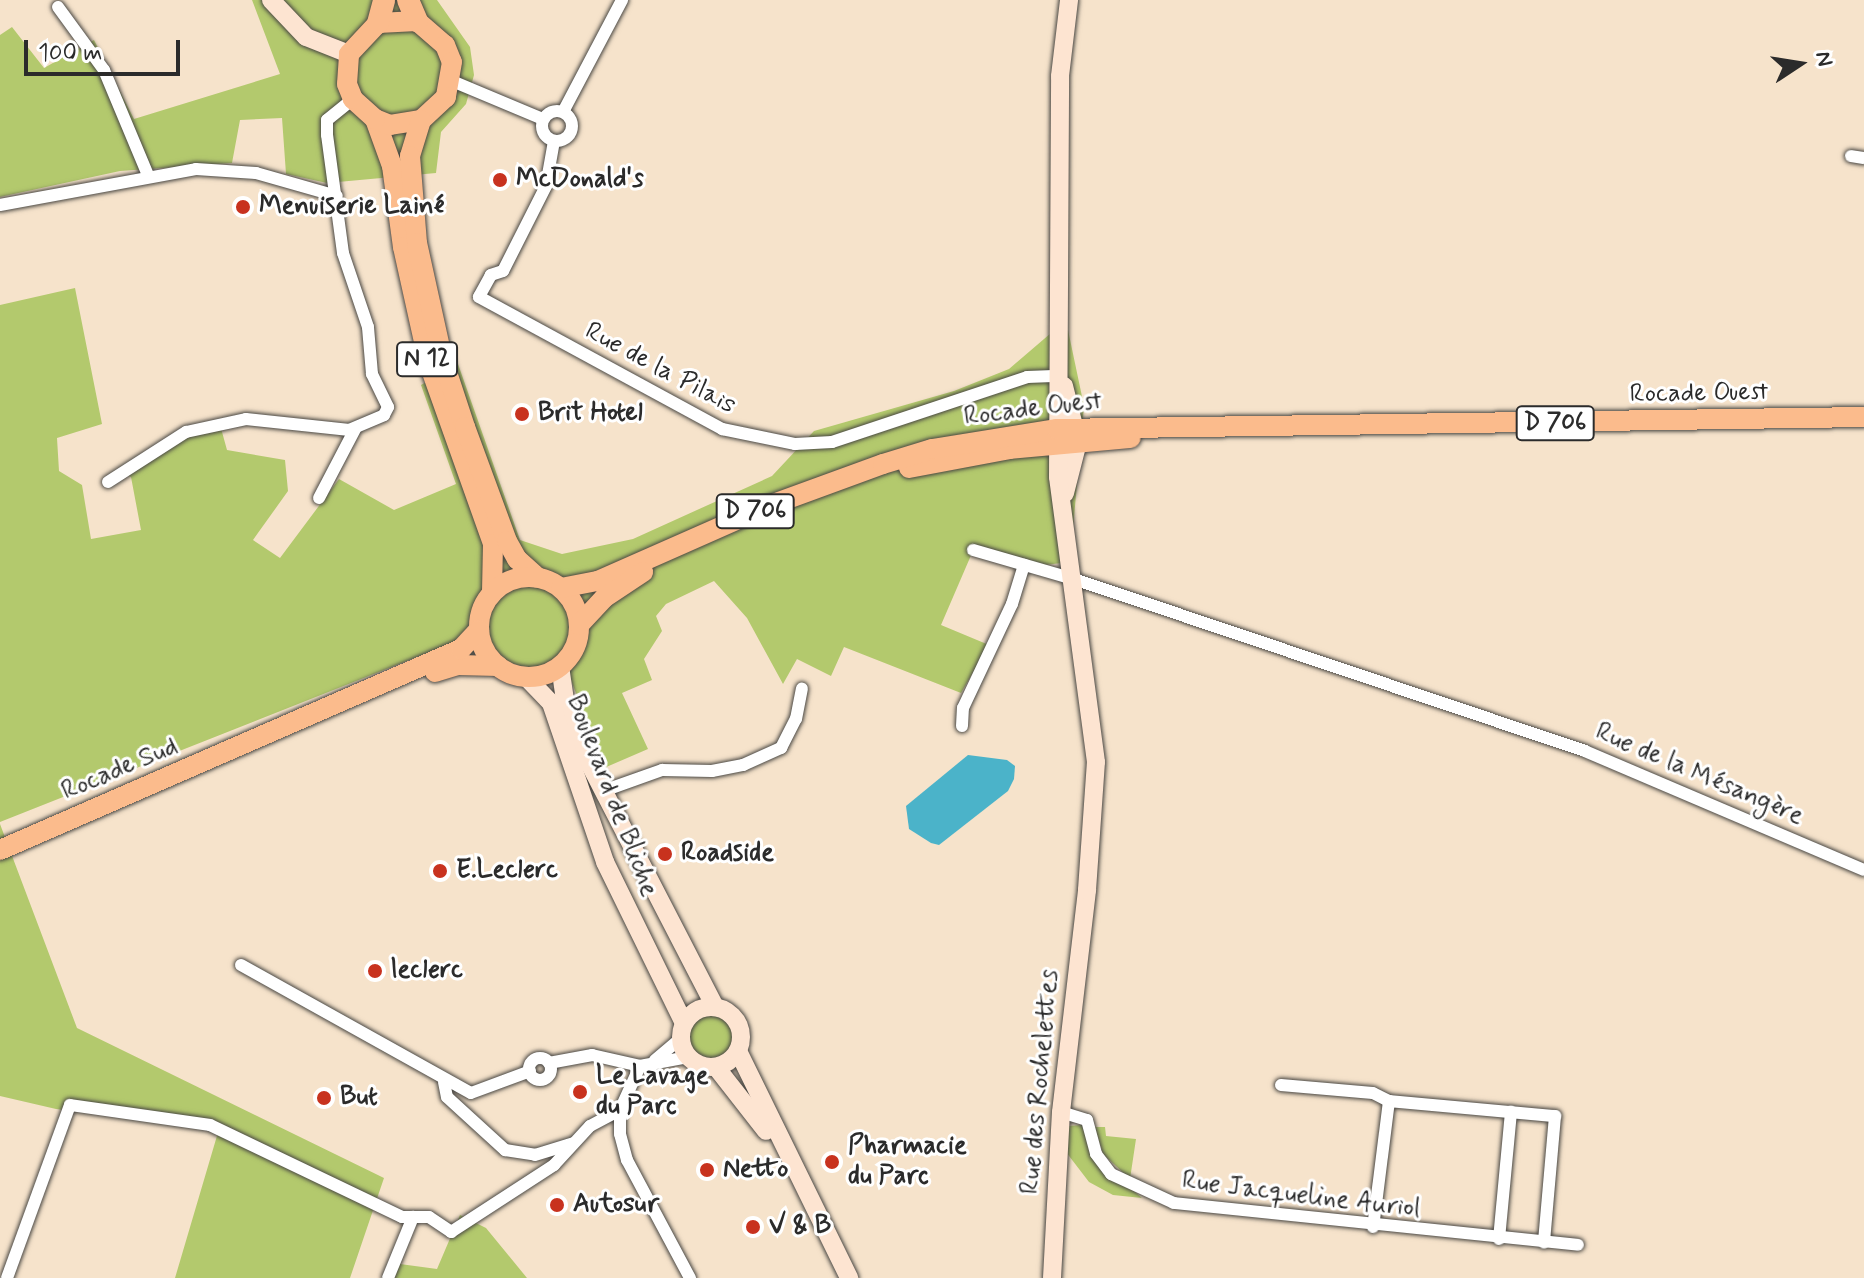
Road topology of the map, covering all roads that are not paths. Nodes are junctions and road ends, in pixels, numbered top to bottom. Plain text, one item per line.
1 (271, 0) edge
2 (384, 0) edge
3 (408, 0) edge
4 (622, 0) edge
5 (1069, 0) edge
6 (58, 7) dead end
7 (417, 21) junction
8 (378, 23) junction
9 (349, 54) junction
10 (452, 81) junction
11 (353, 99) junction
12 (563, 112) junction
13 (375, 119) junction
14 (543, 119) junction
15 (421, 120) junction
16 (554, 141) junction
17 (148, 175) junction
18 (337, 196) junction
19 (0, 205) edge
20 (1060, 376) junction
21 (1864, 417) edge
22 (355, 429) junction
23 (1067, 431) junction
24 (108, 482) dead end
25 (319, 498) dead end
26 (682, 546) junction
27 (973, 550) dead end
28 (1024, 565) junction
29 (1068, 577) junction
30 (538, 578) junction
31 (561, 588) junction
32 (492, 593) junction
33 (579, 625) junction
34 (479, 630) junction
35 (498, 666) junction
36 (560, 666) junction
37 (526, 677) junction
38 (802, 689) dead end
39 (962, 726) dead end
40 (260, 740) junction
41 (603, 791) junction
42 (0, 850) edge
43 (1864, 870) edge
44 (241, 965) dead end
45 (715, 1007) junction
46 (682, 1030) junction
47 (738, 1051) junction
48 (688, 1057) junction
49 (655, 1060) junction
50 (640, 1066) junction
51 (716, 1067) junction
52 (444, 1082) junction
53 (1281, 1085) dead end
54 (1389, 1101) junction
55 (620, 1110) junction
56 (1061, 1112) junction
57 (1511, 1112) junction
58 (572, 1144) junction
59 (788, 1160) junction
60 (413, 1217) junction
61 (1373, 1227) junction
62 (1499, 1239) junction
63 (1544, 1243) junction
64 (1578, 1245) dead end
65 (7, 1278) edge
66 (388, 1278) edge
67 (690, 1278) edge
68 (849, 1278) edge
69 (1052, 1278) edge

1 - 9 main road
2 - 8 highway
3 - 7 highway
4 - 12 street
5 - 20 main road, Rue des Rochelettes
6 - 17 street
7 - 8 main road
7 - 10 main road
8 - 9 main road
9 - 11 main road
10 - 14 street
10 - 15 main road
11 - 13 main road
11 - 18 street
12 - 14 street
12 - 16 street
13 - 15 main road
13 - 32 main road, N 12
14 - 16 street
15 - 30 main road, N 12
16 - 20 street, Rue de la Pilais
17 - 18 street
17 - 19 street
18 - 22 street
20 - 23 main road, Rue des Rochelettes
21 - 23 main road, Rocade Ouest / D 706
22 - 24 street
22 - 25 street
23 - 26 main road, Rocade Ouest / D 706
23 - 29 main road, Rue des Rochelettes
26 - 31 main road, Rocade Ouest / D 706
26 - 33 main road, Rocade Ouest / D 706
27 - 28 street, Rue de la Mésangère
28 - 29 street, Rue de la Mésangère
28 - 39 street
29 - 43 street, Rue de la Mésangère
29 - 56 main road, Rue des Rochelettes
30 - 31 main road
30 - 32 main road
31 - 33 main road
32 - 34 main road
33 - 36 main road
34 - 35 main road
34 - 40 main road, Rocade Sud
35 - 37 main road
35 - 40 main road, Rocade Sud
36 - 37 main road
36 - 41 main road, Boulevard de Bliche
37 - 46 main road, Boulevard de Bliche
38 - 41 street
40 - 42 main road, Rocade Sud
41 - 45 main road, Boulevard de Bliche
44 - 52 street
45 - 46 main road
45 - 47 main road
46 - 48 main road
46 - 49 street
47 - 51 main road
47 - 59 main road
48 - 49 street
48 - 51 main road
49 - 50 street
50 - 52 street
50 - 55 street
51 - 59 main road
52 - 58 street
53 - 54 street
54 - 57 street
54 - 61 street
55 - 58 street
55 - 67 street
56 - 61 street, Rue Jacqueline Auriol
56 - 69 main road, Rue des Rochelettes
57 - 62 street
57 - 63 street
58 - 60 street
59 - 68 main road
60 - 65 street
60 - 66 street
61 - 62 street, Rue Jacqueline Auriol
62 - 63 street, Rue Jacqueline Auriol
63 - 64 street, Rue Jacqueline Auriol

